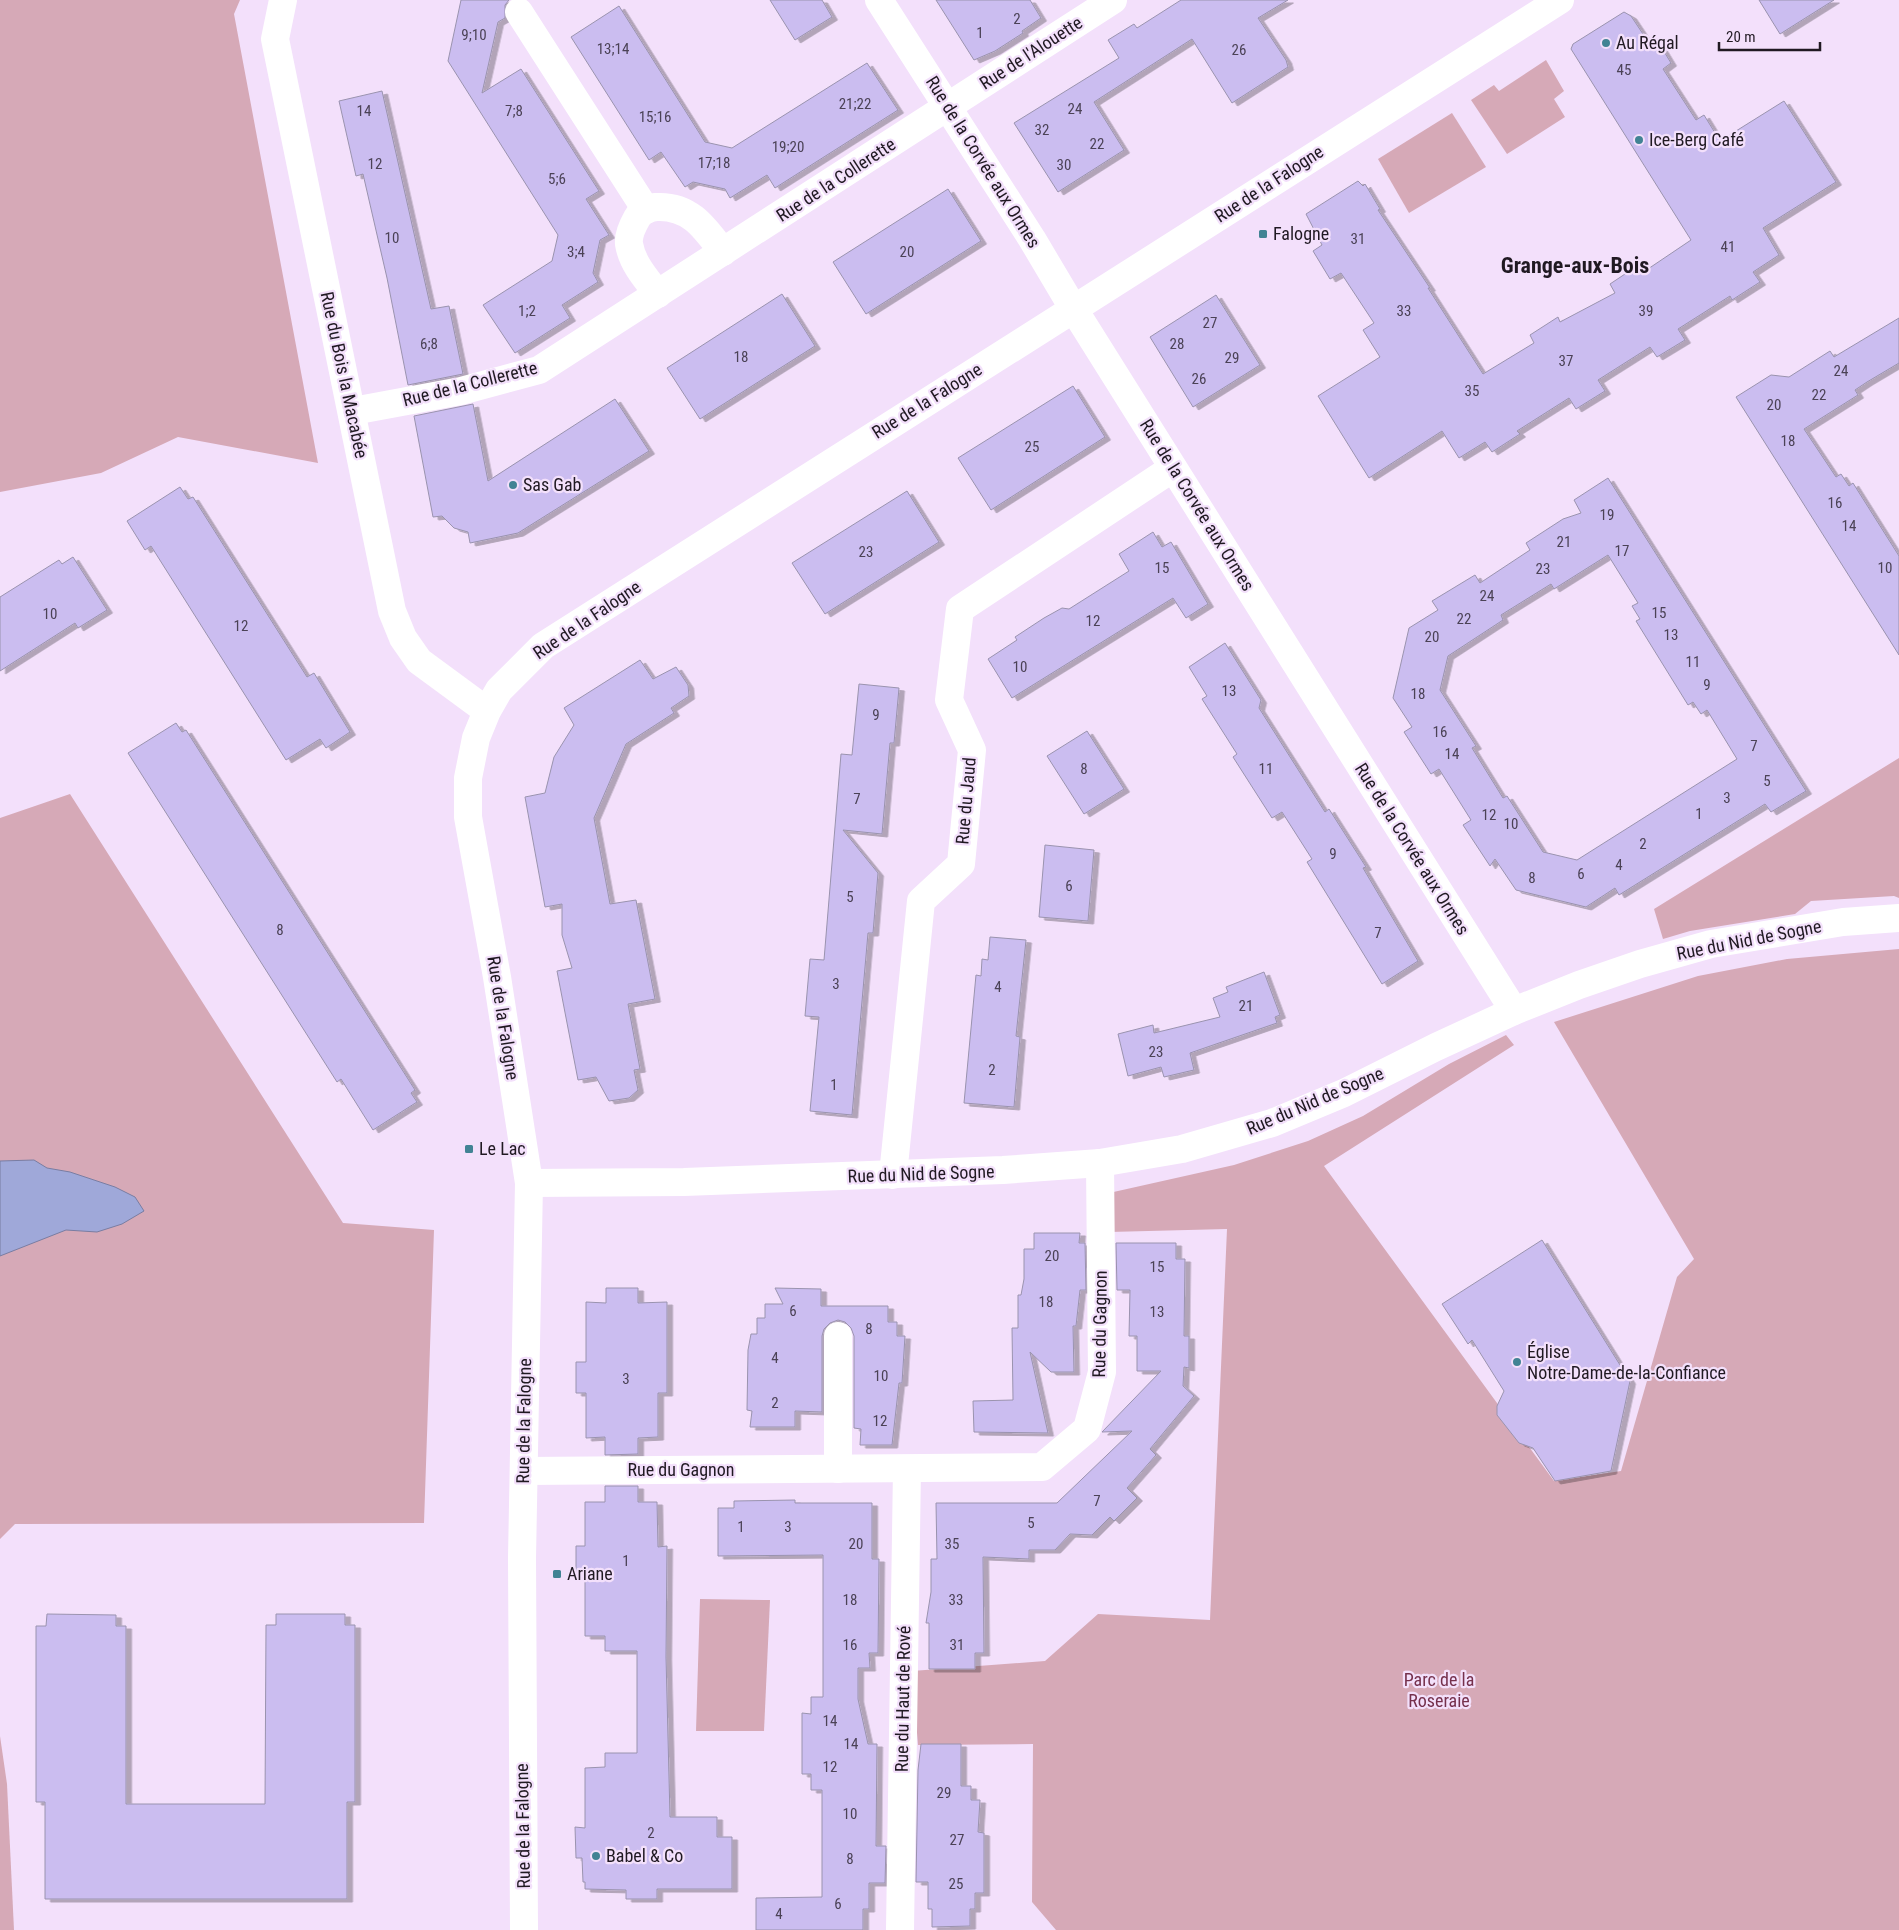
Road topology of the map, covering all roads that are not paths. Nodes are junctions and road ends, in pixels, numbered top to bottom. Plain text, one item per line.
1 (283, 0) edge
2 (879, 0) edge
3 (1113, 0) edge
4 (1560, 0) edge
5 (519, 12) dead end
6 (949, 107) junction
7 (646, 210) junction
8 (723, 252) junction
9 (658, 294) junction
10 (1073, 308) junction
11 (352, 411) junction
12 (1173, 468) junction
13 (487, 711) junction
14 (1899, 918) edge
15 (1514, 1011) junction
16 (1100, 1164) junction
17 (893, 1175) junction
18 (529, 1183) junction
19 (838, 1336) dead end
20 (907, 1468) junction
21 (838, 1469) junction
22 (524, 1471) junction
23 (524, 1930) edge
24 (900, 1930) edge

1 - 11 street, Rue du Bois la Macabée
2 - 6 street, Rue de la Corvée aux Ormes
3 - 6 street, Rue de l'Alouette
4 - 10 street, Rue de la Falogne
5 - 7 street
6 - 8 street, Rue de la Collerette
6 - 10 street, Rue de la Corvée aux Ormes
7 - 8 street
7 - 9 street
8 - 9 street, Rue de la Collerette
9 - 11 street, Rue de la Collerette
10 - 12 street, Rue de la Corvée aux Ormes
10 - 13 street, Rue de la Falogne
11 - 13 street, Rue du Bois la Macabée
12 - 15 street, Rue de la Corvée aux Ormes
12 - 17 street, Rue du Jaud
13 - 18 street, Rue de la Falogne
14 - 15 street, Rue du Nid de Sogne
15 - 16 street, Rue du Nid de Sogne
16 - 17 street, Rue du Nid de Sogne
16 - 20 street, Rue du Gagnon
17 - 18 street, Rue du Nid de Sogne
18 - 22 street, Rue de la Falogne
19 - 21 street
20 - 21 street, Rue du Gagnon
20 - 24 street, Rue du Haut de Rové
21 - 22 street, Rue du Gagnon
22 - 23 street, Rue de la Falogne

